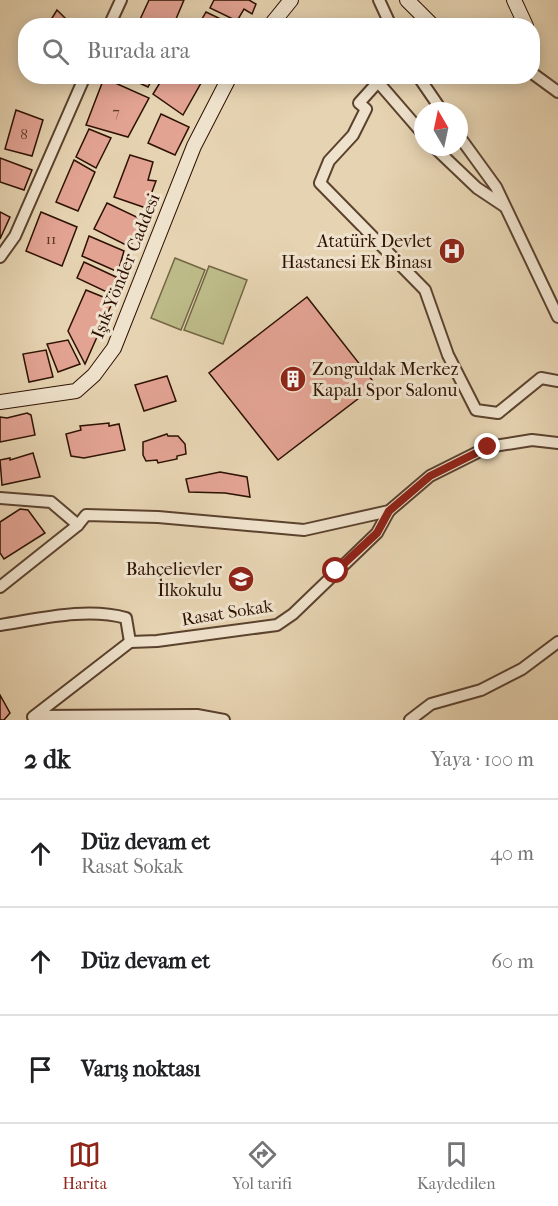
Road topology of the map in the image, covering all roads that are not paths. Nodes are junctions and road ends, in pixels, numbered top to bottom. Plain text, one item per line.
1 (121, 0) edge
2 (291, 0) edge
3 (379, 0) edge
4 (407, 0) edge
5 (514, 0) edge
6 (113, 18) edge
7 (276, 18) edge
8 (387, 18) edge
9 (426, 18) edge
10 (522, 18) edge
11 (540, 79) edge
12 (82, 84) edge
13 (226, 84) edge
14 (376, 84) edge
15 (380, 84) edge
16 (423, 84) edge
17 (558, 93) edge
18 (436, 102) edge
19 (414, 124) edge
20 (468, 148) edge
21 (443, 156) edge
22 (507, 208) junction
23 (0, 257) edge
24 (558, 317) edge
25 (558, 381) edge
26 (0, 402) edge
27 (558, 443) edge
28 (0, 498) edge
29 (389, 511) junction
30 (78, 525) junction
31 (0, 587) edge
32 (0, 625) edge
33 (130, 642) junction
34 (558, 642) edge
35 (32, 718) edge
36 (224, 720) edge
37 (410, 720) edge

1 - 6 street
2 - 7 street
3 - 8 street
4 - 9 street
5 - 10 street
11 - 17 street
12 - 23 street
13 - 26 street, Işık Yönder Caddesi
14 - 25 street
15 - 19 street
16 - 18 street
20 - 22 street
21 - 22 street
22 - 24 street
27 - 29 street
28 - 30 street
29 - 30 street
29 - 33 street, Rasat Sokak
30 - 31 street
32 - 33 street
33 - 35 street
34 - 37 street
35 - 36 street

